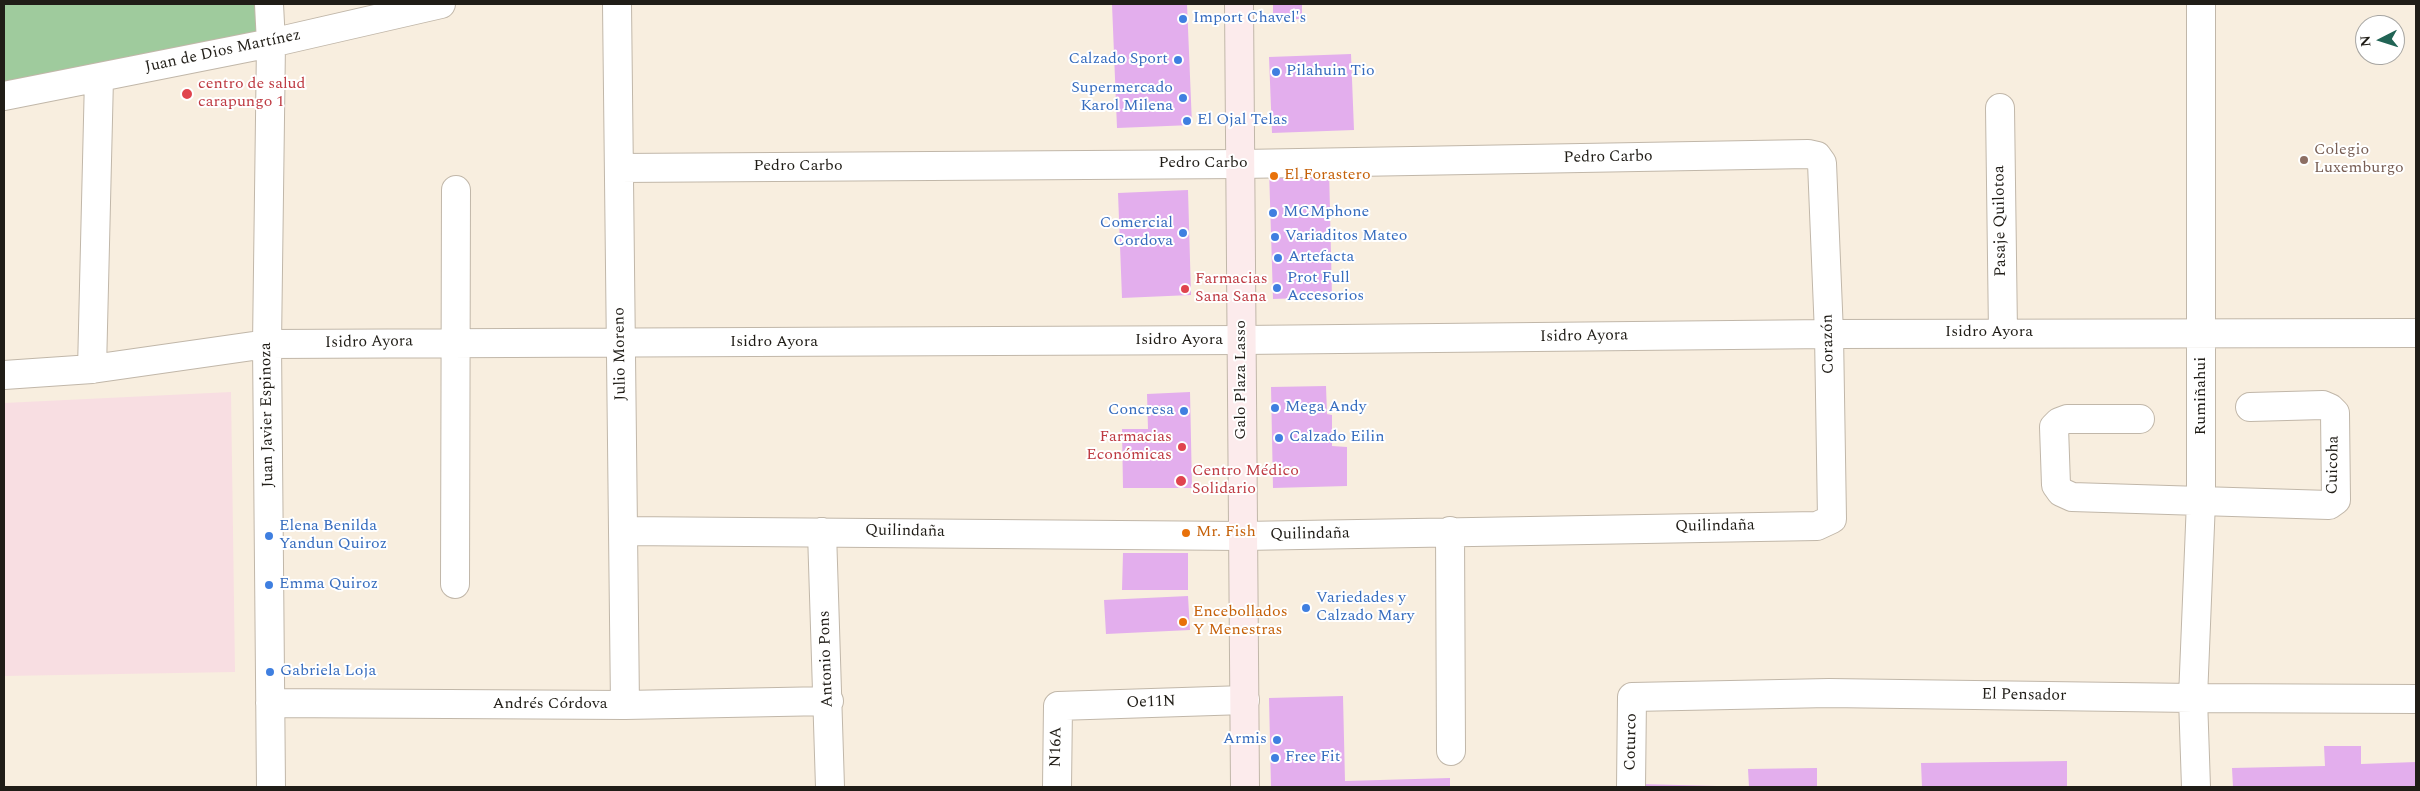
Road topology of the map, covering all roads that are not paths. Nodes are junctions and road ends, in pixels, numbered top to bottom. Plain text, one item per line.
1 (269, 4) edge
2 (441, 4) edge
3 (617, 4) edge
4 (1239, 4) edge
5 (2201, 4) edge
6 (271, 43) junction
7 (99, 78) junction
8 (4, 96) edge
9 (2000, 108) dead end
10 (1817, 156) joint
11 (1242, 164) junction
12 (619, 168) junction
13 (456, 190) dead end
14 (2003, 333) junction
15 (2202, 333) junction
16 (2416, 333) edge
17 (1829, 334) junction
18 (1242, 340) junction
19 (457, 342) junction
20 (621, 343) junction
21 (267, 344) junction
22 (92, 369) junction
23 (4, 375) edge
24 (2250, 407) dead end
25 (2140, 419) dead end
26 (2201, 501) junction
27 (1817, 526) joint
28 (623, 531) junction
29 (1450, 531) junction
30 (822, 532) junction
31 (1243, 536) junction
32 (455, 584) dead end
33 (1632, 697) joint
34 (2193, 698) junction
35 (2416, 699) edge
36 (1245, 700) junction
37 (829, 701) junction
38 (270, 704) junction
39 (625, 705) junction
40 (1058, 706) joint
41 (1451, 751) dead end
42 (271, 787) edge
43 (830, 787) edge
44 (1057, 787) edge
45 (1245, 787) edge
46 (1631, 787) edge
47 (2196, 787) edge

1 - 6 street, Juan Javier Espinoza
2 - 6 street, Juan de Dios Martínez
3 - 12 street, Julio Moreno
4 - 11 street, Galo Plaza Lasso
5 - 15 street, Rumiñahui
6 - 7 street, Juan de Dios Martínez
6 - 21 street, Juan Javier Espinoza
7 - 8 street, Juan de Dios Martínez
7 - 22 street
9 - 14 street, Pasaje Quilotoa
10 - 11 street, Pedro Carbo
10 - 17 street, Corazón
11 - 12 street, Pedro Carbo
11 - 18 street, Galo Plaza Lasso
12 - 20 street, Julio Moreno
13 - 19 street
14 - 15 street, Isidro Ayora
14 - 17 street, Isidro Ayora
15 - 16 street, Isidro Ayora
15 - 26 street, Rumiñahui
17 - 18 street, Isidro Ayora
17 - 27 street, Corazón
18 - 20 street, Isidro Ayora
18 - 31 street, Galo Plaza Lasso
19 - 20 street, Isidro Ayora
19 - 21 street, Isidro Ayora
19 - 32 street
20 - 28 street, Julio Moreno
21 - 22 street, Isidro Ayora
21 - 38 street, Juan Javier Espinoza
22 - 23 street, Isidro Ayora
24 - 26 street, Cuicoha
25 - 26 street
26 - 34 street, Rumiñahui
27 - 29 street, Quilindaña
28 - 30 street, Quilindaña
28 - 39 street, Julio Moreno
29 - 31 street, Quilindaña
29 - 41 street
30 - 31 street, Quilindaña
30 - 37 street, Antonio Pons
31 - 36 street, Galo Plaza Lasso
33 - 34 street, El Pensador
33 - 46 street, Coturco
34 - 35 street, El Pensador
34 - 47 street, Rumiñahui
36 - 40 street, Oe11N
36 - 45 street, Galo Plaza Lasso
37 - 39 street, Andrés Córdova
37 - 43 street, Antonio Pons
38 - 39 street, Andrés Córdova
38 - 42 street, Juan Javier Espinoza
40 - 44 street, N16A

